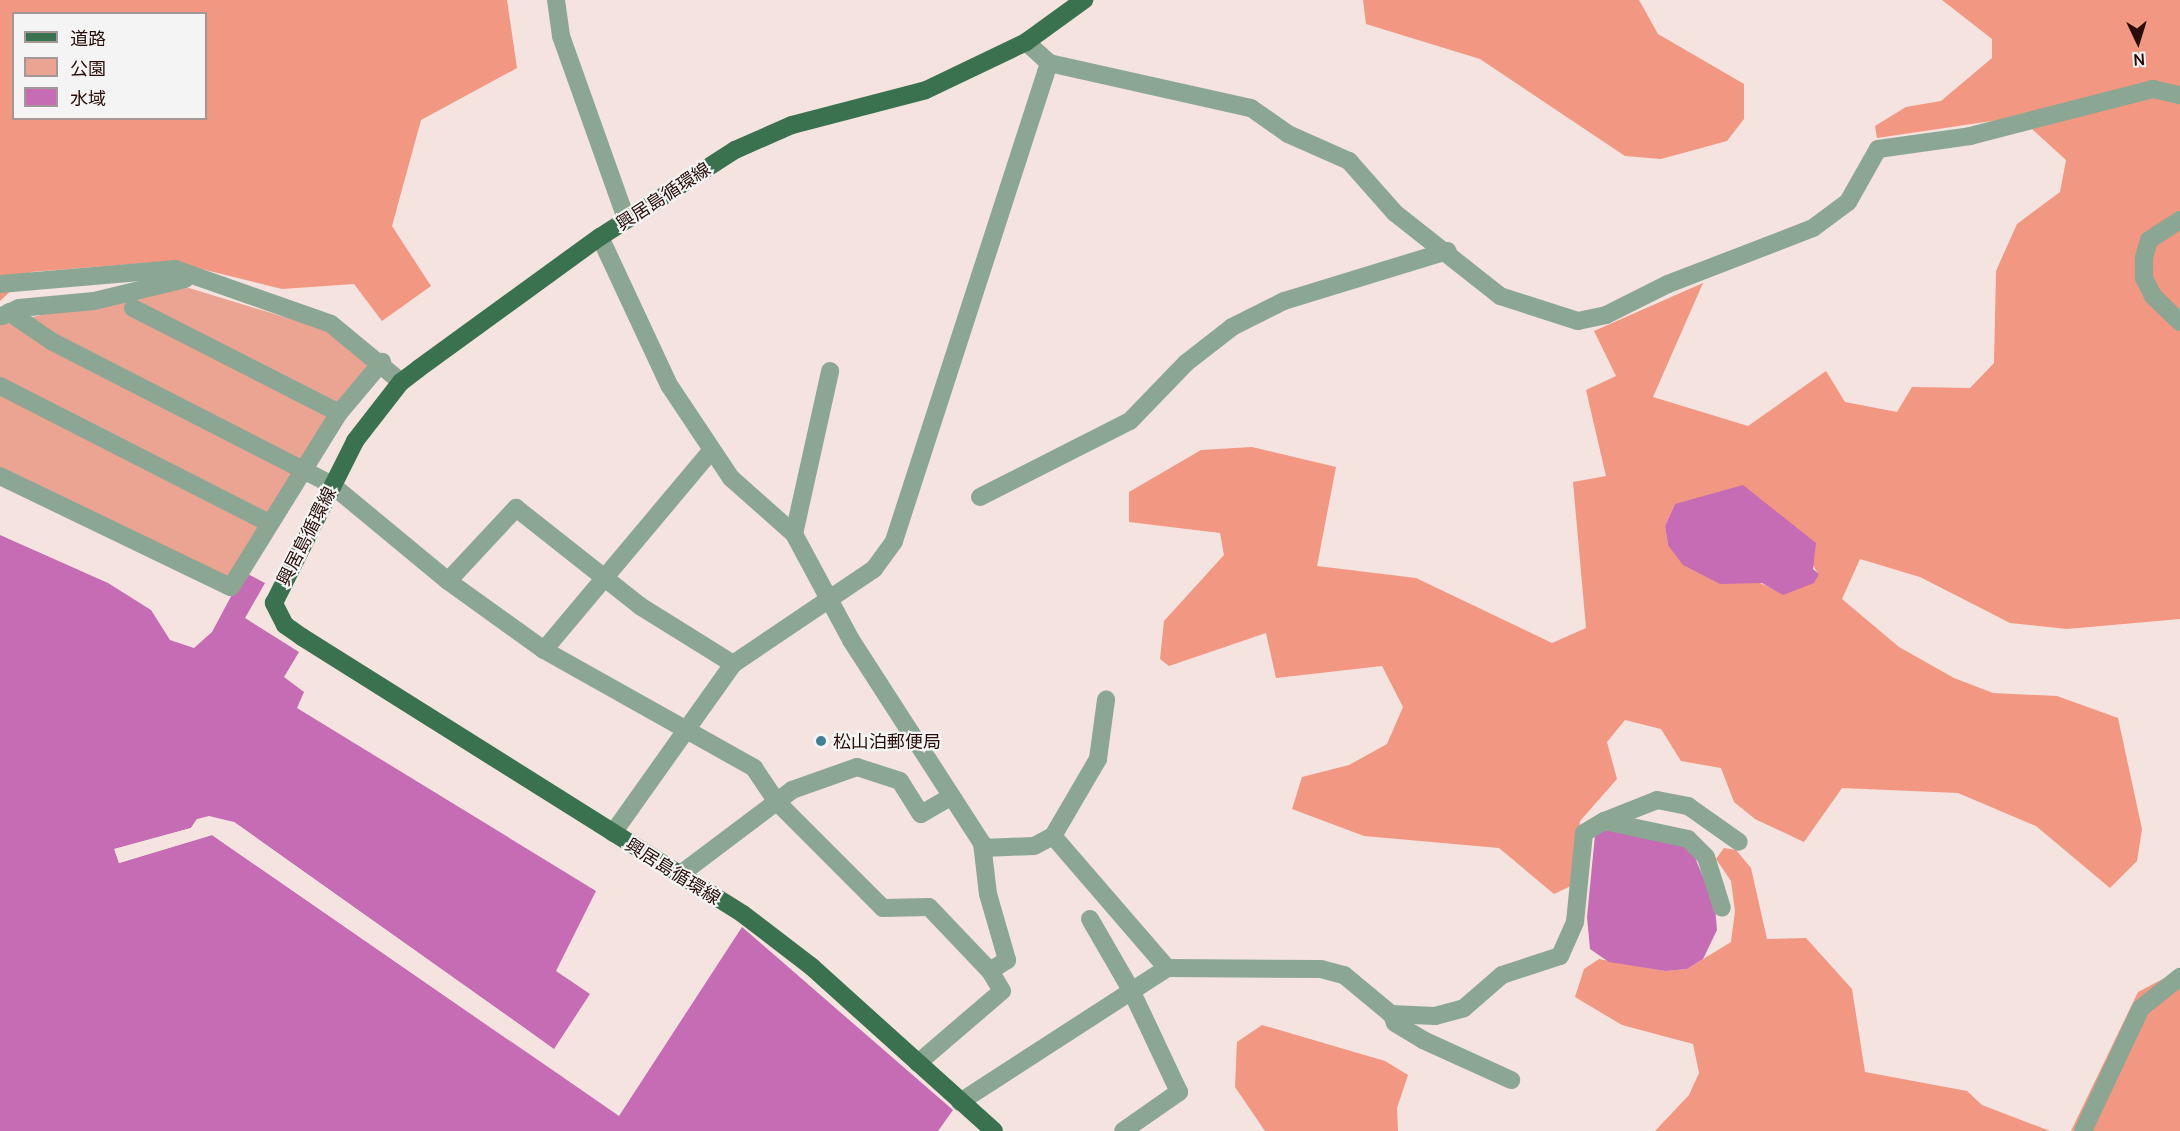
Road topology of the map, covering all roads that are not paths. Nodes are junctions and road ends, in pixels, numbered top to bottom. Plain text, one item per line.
1 (556, 0) edge
2 (1084, 0) edge
3 (1026, 42) junction
4 (1049, 63) junction
5 (2180, 95) edge
6 (626, 219) junction
7 (2180, 220) edge
8 (600, 237) junction
9 (1448, 251) junction
10 (207, 279) junction
11 (0, 284) edge
12 (133, 308) dead end
13 (5, 315) edge
14 (2180, 322) edge
15 (382, 362) junction
16 (830, 371) dead end
17 (400, 382) junction
18 (0, 386) edge
19 (339, 413) junction
20 (711, 451) junction
21 (315, 475) junction
22 (0, 476) edge
23 (980, 497) dead end
24 (269, 523) junction
25 (794, 534) junction
26 (607, 577) junction
27 (448, 581) junction
28 (828, 600) junction
29 (544, 650) junction
30 (733, 664) junction
31 (1106, 700) dead end
32 (685, 730) junction
33 (949, 798) junction
34 (776, 801) junction
35 (1604, 821) junction
36 (614, 833) junction
37 (1053, 836) junction
38 (1739, 842) dead end
39 (983, 848) junction
40 (678, 876) junction
41 (1722, 908) dead end
42 (1090, 919) dead end
43 (1167, 968) junction
44 (990, 971) junction
45 (2180, 977) edge
46 (1131, 990) junction
47 (1391, 1014) junction
48 (918, 1063) junction
49 (1511, 1080) dead end
50 (960, 1102) junction
51 (994, 1131) edge
52 (1123, 1131) edge
53 (2083, 1131) edge

1 - 6 street
2 - 3 main road, 興居島循環線
3 - 4 street
3 - 6 main road, 興居島循環線
4 - 9 street
4 - 28 street
5 - 9 street
6 - 8 main road, 興居島循環線
7 - 14 street
8 - 17 main road, 興居島循環線
8 - 20 street
9 - 23 street
10 - 11 street
10 - 13 street
10 - 15 street
12 - 19 street
13 - 21 street
15 - 17 street
15 - 19 street
16 - 25 street
17 - 21 main road, 興居島循環線
18 - 24 street
19 - 21 street
20 - 25 street
20 - 26 street
21 - 24 street
21 - 27 street
21 - 36 main road, 興居島循環線
22 - 24 street
25 - 28 street
26 - 27 street
26 - 29 street
26 - 30 street
27 - 29 street
28 - 30 street
28 - 33 street
29 - 32 street
30 - 32 street
31 - 37 street
32 - 34 street
32 - 36 street
33 - 34 street
33 - 39 street
34 - 40 street
34 - 44 street
35 - 38 street
35 - 41 street
35 - 47 street
36 - 40 main road, 興居島循環線
37 - 39 street
37 - 43 street
39 - 44 street
40 - 48 main road, 興居島循環線
42 - 46 street
43 - 46 street
43 - 47 street
44 - 48 street
45 - 53 street
46 - 50 street
46 - 52 street
47 - 49 street
48 - 50 main road, 興居島循環線
50 - 51 main road, 興居島循環線

